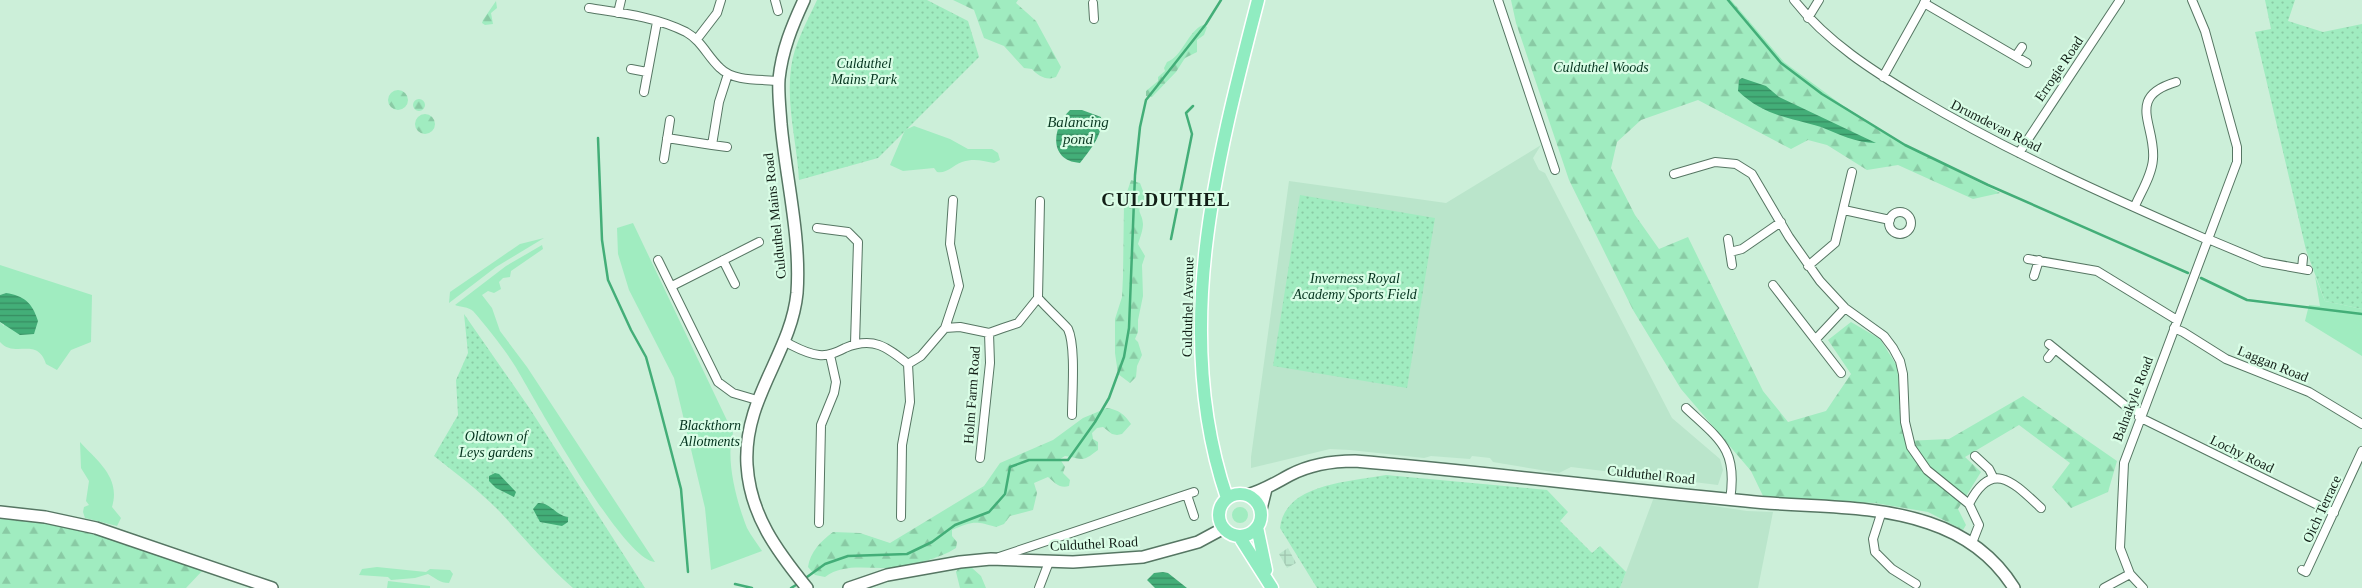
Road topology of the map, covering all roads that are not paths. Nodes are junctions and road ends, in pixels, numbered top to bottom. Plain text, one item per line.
1 (621, 0) edge
2 (721, 0) edge
3 (775, 0) edge
4 (804, 0) edge
5 (1258, 0) edge
6 (1498, 0) edge
7 (1794, 0) edge
8 (1819, 0) edge
9 (2120, 0) edge
10 (2193, 0) edge
11 (1093, 1) edge
12 (1925, 2) edge
13 (589, 8) dead end
14 (778, 11) dead end
15 (618, 13) junction
16 (1808, 18) junction
17 (1094, 19) dead end
18 (657, 22) junction
19 (697, 39) junction
20 (2022, 47) dead end
21 (2016, 56) junction
22 (2026, 63) dead end
23 (631, 69) dead end
24 (647, 72) junction
25 (728, 74) junction
26 (1883, 77) junction
27 (779, 81) junction
28 (2176, 82) dead end
29 (644, 92) dead end
30 (670, 120) dead end
31 (667, 138) junction
32 (712, 145) junction
33 (727, 148) dead end
34 (2019, 152) junction
35 (664, 159) dead end
36 (1555, 170) dead end
37 (1852, 172) dead end
38 (1674, 174) dead end
39 (953, 200) dead end
40 (1040, 201) dead end
41 (2135, 206) junction
42 (1844, 210) junction
43 (1890, 220) dead end
44 (1781, 222) junction
45 (817, 228) dead end
46 (2208, 239) junction
47 (1728, 240) dead end
48 (759, 242) dead end
49 (1730, 252) junction
50 (2303, 258) dead end
51 (2028, 259) dead end
52 (658, 260) dead end
53 (723, 260) junction
54 (2039, 260) junction
55 (1732, 265) dead end
56 (1808, 266) junction
57 (2034, 276) dead end
58 (735, 284) dead end
59 (1773, 285) dead end
60 (672, 286) junction
61 (1038, 298) junction
62 (1845, 308) junction
63 (2177, 320) junction
64 (945, 328) junction
65 (2174, 328) junction
66 (988, 333) junction
67 (1816, 339) junction
68 (783, 341) junction
69 (856, 344) junction
70 (830, 355) junction
71 (2048, 358) dead end
72 (908, 364) junction
73 (1841, 373) dead end
74 (757, 400) junction
75 (1686, 408) dead end
76 (2140, 415) junction
77 (1072, 416) dead end
78 (2362, 424) edge
79 (2362, 451) edge
80 (1975, 456) dead end
81 (980, 458) dead end
82 (1993, 477) junction
83 (1266, 489) junction
84 (1247, 495) junction
85 (1228, 498) junction
86 (1730, 500) junction
87 (1969, 504) junction
88 (2041, 508) dead end
89 (1260, 509) junction
90 (1882, 511) junction
91 (0, 512) edge
92 (2334, 513) junction
93 (1194, 516) dead end
94 (901, 517) dead end
95 (819, 523) dead end
96 (1257, 527) junction
97 (1224, 528) junction
98 (1239, 536) junction
99 (1972, 543) junction
100 (991, 559) junction
101 (1049, 562) junction
102 (2302, 570) dead end
103 (2130, 574) junction
104 (1270, 583) edge
105 (869, 584) edge
106 (1916, 584) dead end
107 (272, 588) edge
108 (807, 588) edge
109 (849, 588) edge
110 (1039, 588) edge
111 (2014, 588) edge
112 (2104, 588) edge
113 (2143, 588) edge

1 - 15 street
2 - 19 street
3 - 14 street
4 - 27 main road, Culduthel Mains Road
5 - 85 main road, Culduthel Avenue
6 - 36 street
7 - 16 street, Drumdevan Road
8 - 16 street
9 - 34 street, Errogie Road
10 - 46 street, Balnakyle Road
11 - 17 street
12 - 21 street
12 - 26 street
13 - 15 street
15 - 18 street
16 - 26 street, Drumdevan Road
18 - 19 street
18 - 24 street
19 - 25 street
20 - 21 street
21 - 22 street
23 - 24 street
24 - 29 street
25 - 27 street
25 - 32 street
26 - 34 street, Drumdevan Road
27 - 68 main road, Culduthel Mains Road
28 - 41 street
30 - 31 street
31 - 32 street
31 - 35 street
32 - 33 street
34 - 41 street, Drumdevan Road
37 - 42 street
38 - 44 street
39 - 64 street
40 - 61 street
41 - 46 street, Drumdevan Road
42 - 43 street
42 - 56 street
44 - 49 street
44 - 56 street
45 - 69 street
46 - 50 street
46 - 63 street, Balnakyle Road
47 - 49 street
48 - 53 street
49 - 55 street
51 - 54 street
52 - 60 street
53 - 58 street
53 - 60 street
54 - 57 street
54 - 63 street
56 - 62 street
59 - 67 street
60 - 74 street
61 - 66 street, Holm Farm Road
61 - 77 street
62 - 67 street
62 - 87 street
63 - 65 street, Balnakyle Road
64 - 66 street, Holm Farm Road
64 - 72 street
65 - 76 street, Balnakyle Road
65 - 78 street, Laggan Road
66 - 81 street, Holm Farm Road
67 - 73 street
68 - 70 street
68 - 74 main road, Culduthel Mains Road
69 - 70 street
69 - 72 street
70 - 95 street
71 - 76 street, Lochy Road
72 - 94 street
74 - 108 main road, Culduthel Mains Road
75 - 86 street
76 - 92 street, Lochy Road
76 - 103 street, Balnakyle Road
79 - 92 street, Oich Terrace
80 - 82 street
82 - 87 street
82 - 88 street
83 - 84 main road, Culduthel Road
83 - 86 main road, Culduthel Road
83 - 89 main road
84 - 85 main road
84 - 89 main road
85 - 97 main road
86 - 90 main road, Culduthel Road
87 - 99 street
89 - 96 main road
90 - 99 main road, Culduthel Road
90 - 106 street
91 - 107 main road
92 - 102 street, Oich Terrace
93 - 100 street, Culduthel Road
96 - 98 main road
96 - 104 main road
97 - 98 main road
97 - 101 main road, Culduthel Road
98 - 104 main road
99 - 111 main road, Culduthel Road
100 - 101 main road, Culduthel Road
100 - 105 main road, Culduthel Road
101 - 110 street
103 - 112 street
103 - 113 street
105 - 109 main road, Culduthel Road

